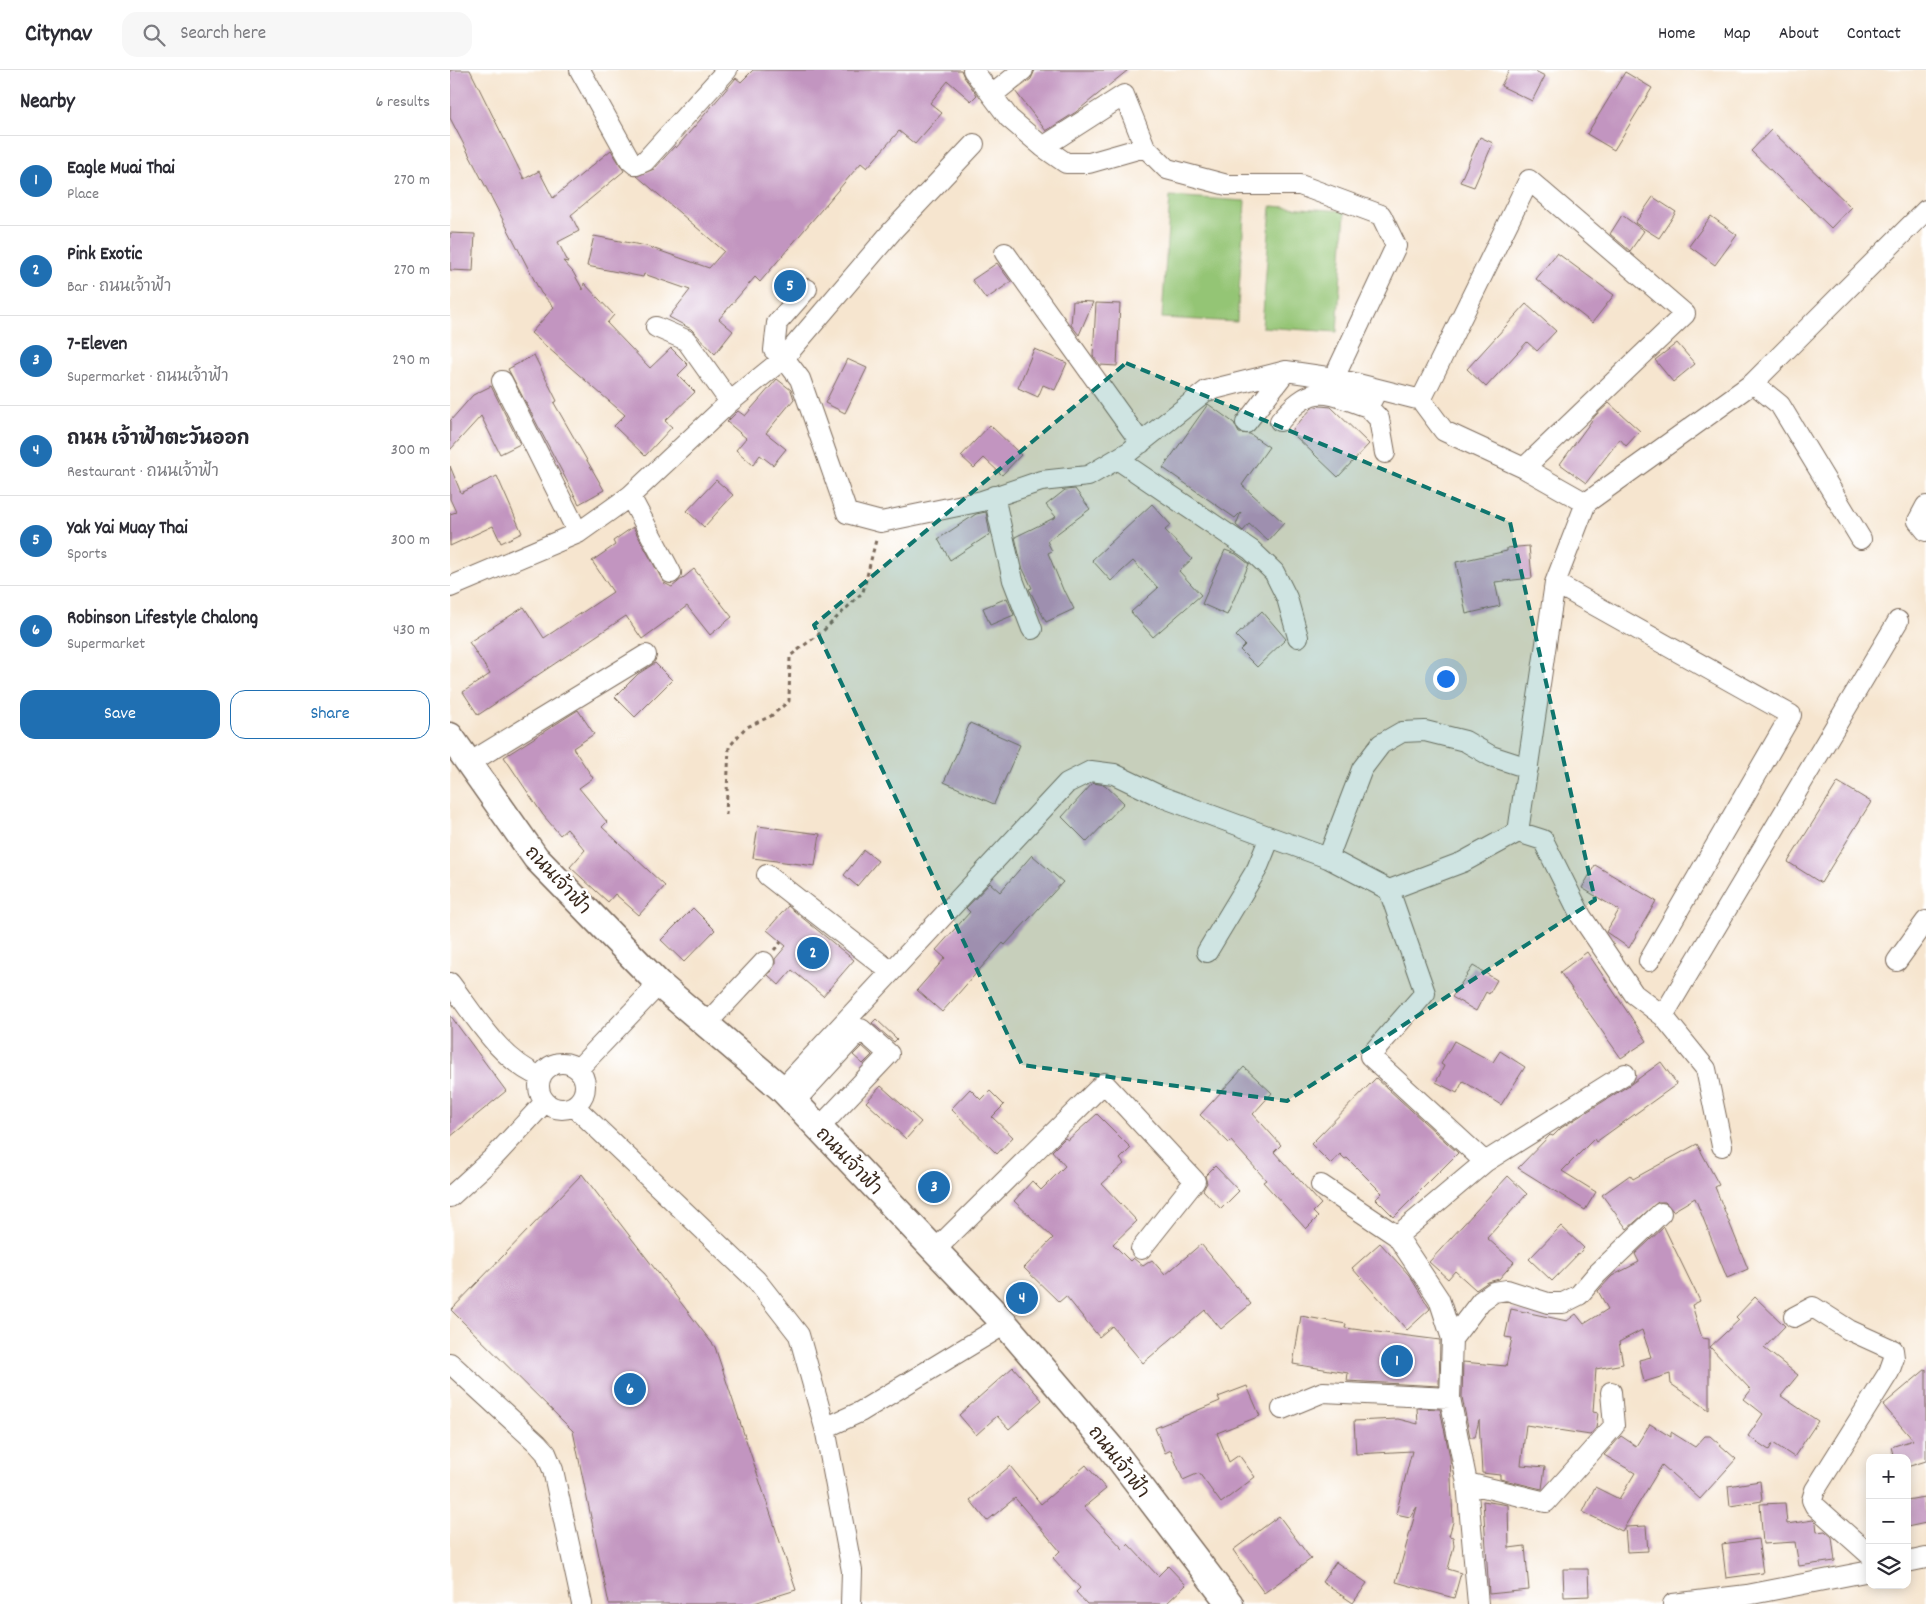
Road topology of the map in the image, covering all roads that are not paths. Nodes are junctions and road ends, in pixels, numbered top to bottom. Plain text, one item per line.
1 (580, 70) edge
2 (727, 70) edge
3 (973, 70) edge
4 (1023, 70) edge
5 (992, 95) junction
6 (974, 144) dead end
7 (1043, 147) junction
8 (1145, 147) junction
9 (1926, 210) edge
10 (1005, 253) dead end
11 (807, 289) dead end
12 (656, 327) dead end
13 (784, 358) junction
14 (1286, 371) junction
15 (1334, 378) junction
16 (502, 381) dead end
17 (1753, 383) junction
18 (1372, 398) junction
19 (1421, 400) junction
20 (730, 402) junction
21 (1280, 421) dead end
22 (1246, 424) dead end
23 (1141, 443) junction
24 (1385, 453) dead end
25 (1117, 459) junction
26 (1524, 468) junction
27 (630, 496) junction
28 (994, 496) junction
29 (1586, 503) junction
30 (1926, 506) edge
31 (1926, 531) edge
32 (578, 533) junction
33 (1861, 538) dead end
34 (671, 573) dead end
35 (1555, 583) junction
36 (450, 587) edge
37 (1898, 622) dead end
38 (1032, 629) dead end
39 (1298, 637) dead end
40 (646, 655) dead end
41 (450, 736) edge
42 (469, 763) junction
43 (1528, 768) junction
44 (1518, 832) junction
45 (1270, 837) junction
46 (1328, 858) junction
47 (767, 874) dead end
48 (1389, 890) junction
49 (1926, 921) edge
50 (1206, 952) dead end
51 (1649, 961) dead end
52 (1896, 961) dead end
53 (764, 962) dead end
54 (890, 971) junction
55 (450, 983) edge
56 (659, 984) junction
57 (1663, 1016) junction
58 (706, 1024) junction
59 (578, 1069) junction
60 (1625, 1074) dead end
61 (541, 1077) junction
62 (788, 1095) junction
63 (545, 1102) junction
64 (574, 1106) junction
65 (819, 1128) junction
66 (1722, 1146) dead end
67 (1485, 1162) junction
68 (1321, 1185) dead end
69 (450, 1197) edge
70 (1661, 1213) dead end
71 (1397, 1236) junction
72 (1141, 1249) dead end
73 (935, 1250) junction
74 (1794, 1317) dead end
75 (1006, 1324) junction
76 (1452, 1339) junction
77 (450, 1363) edge
78 (1611, 1392) dead end
79 (1450, 1398) junction
80 (1282, 1409) dead end
81 (825, 1428) junction
82 (1467, 1483) junction
83 (1866, 1551) edge
84 (1926, 1558) edge
85 (1911, 1561) edge
86 (1866, 1572) edge
87 (582, 1604) edge
88 (851, 1604) edge
89 (1230, 1604) edge
90 (1478, 1604) edge
91 (1673, 1604) edge

1 - 2 street
3 - 5 street
4 - 5 street
5 - 7 street
6 - 13 street
7 - 8 street
7 - 8 street
8 - 15 street
9 - 17 street
10 - 23 street
11 - 13 street
12 - 20 street
13 - 20 street
13 - 28 street
14 - 15 street
14 - 22 street
14 - 23 street
15 - 18 street
16 - 32 street
17 - 29 street
17 - 33 street
18 - 19 street
18 - 21 street
18 - 24 street
19 - 26 street
19 - 26 street
20 - 27 street
23 - 25 street
25 - 28 street
25 - 39 street
26 - 29 street
27 - 32 street
27 - 34 street
28 - 38 street
29 - 35 street
30 - 31 street
32 - 36 street
35 - 43 street
35 - 51 street
37 - 57 street
40 - 42 street
41 - 42 main road, ถนนเจ้าฟ้า
42 - 56 main road, ถนนเจ้าฟ้า
43 - 44 street
43 - 46 street
44 - 48 street
44 - 57 street
45 - 46 street
45 - 50 street
45 - 54 street
46 - 48 street
47 - 54 street
48 - 67 street
49 - 52 street
53 - 58 street
54 - 62 street
55 - 61 street
56 - 58 main road, ถนนเจ้าฟ้า
56 - 59 street
57 - 66 street
58 - 62 main road, ถนนเจ้าฟ้า
59 - 61 street
59 - 64 street
60 - 67 street
61 - 63 street
62 - 65 main road, ถนนเจ้าฟ้า
62 - 65 street
63 - 64 street
63 - 69 street
64 - 81 street
65 - 73 main road, ถนนเจ้าฟ้า
67 - 71 street
68 - 71 street
70 - 76 street
71 - 76 street
72 - 73 street
73 - 75 main road, ถนนเจ้าฟ้า
74 - 83 street
75 - 81 street
75 - 89 main road, ถนนเจ้าฟ้า
76 - 79 street
77 - 87 street
78 - 82 street
79 - 80 street
79 - 82 street
81 - 88 street
82 - 90 street
84 - 85 street
86 - 91 street

